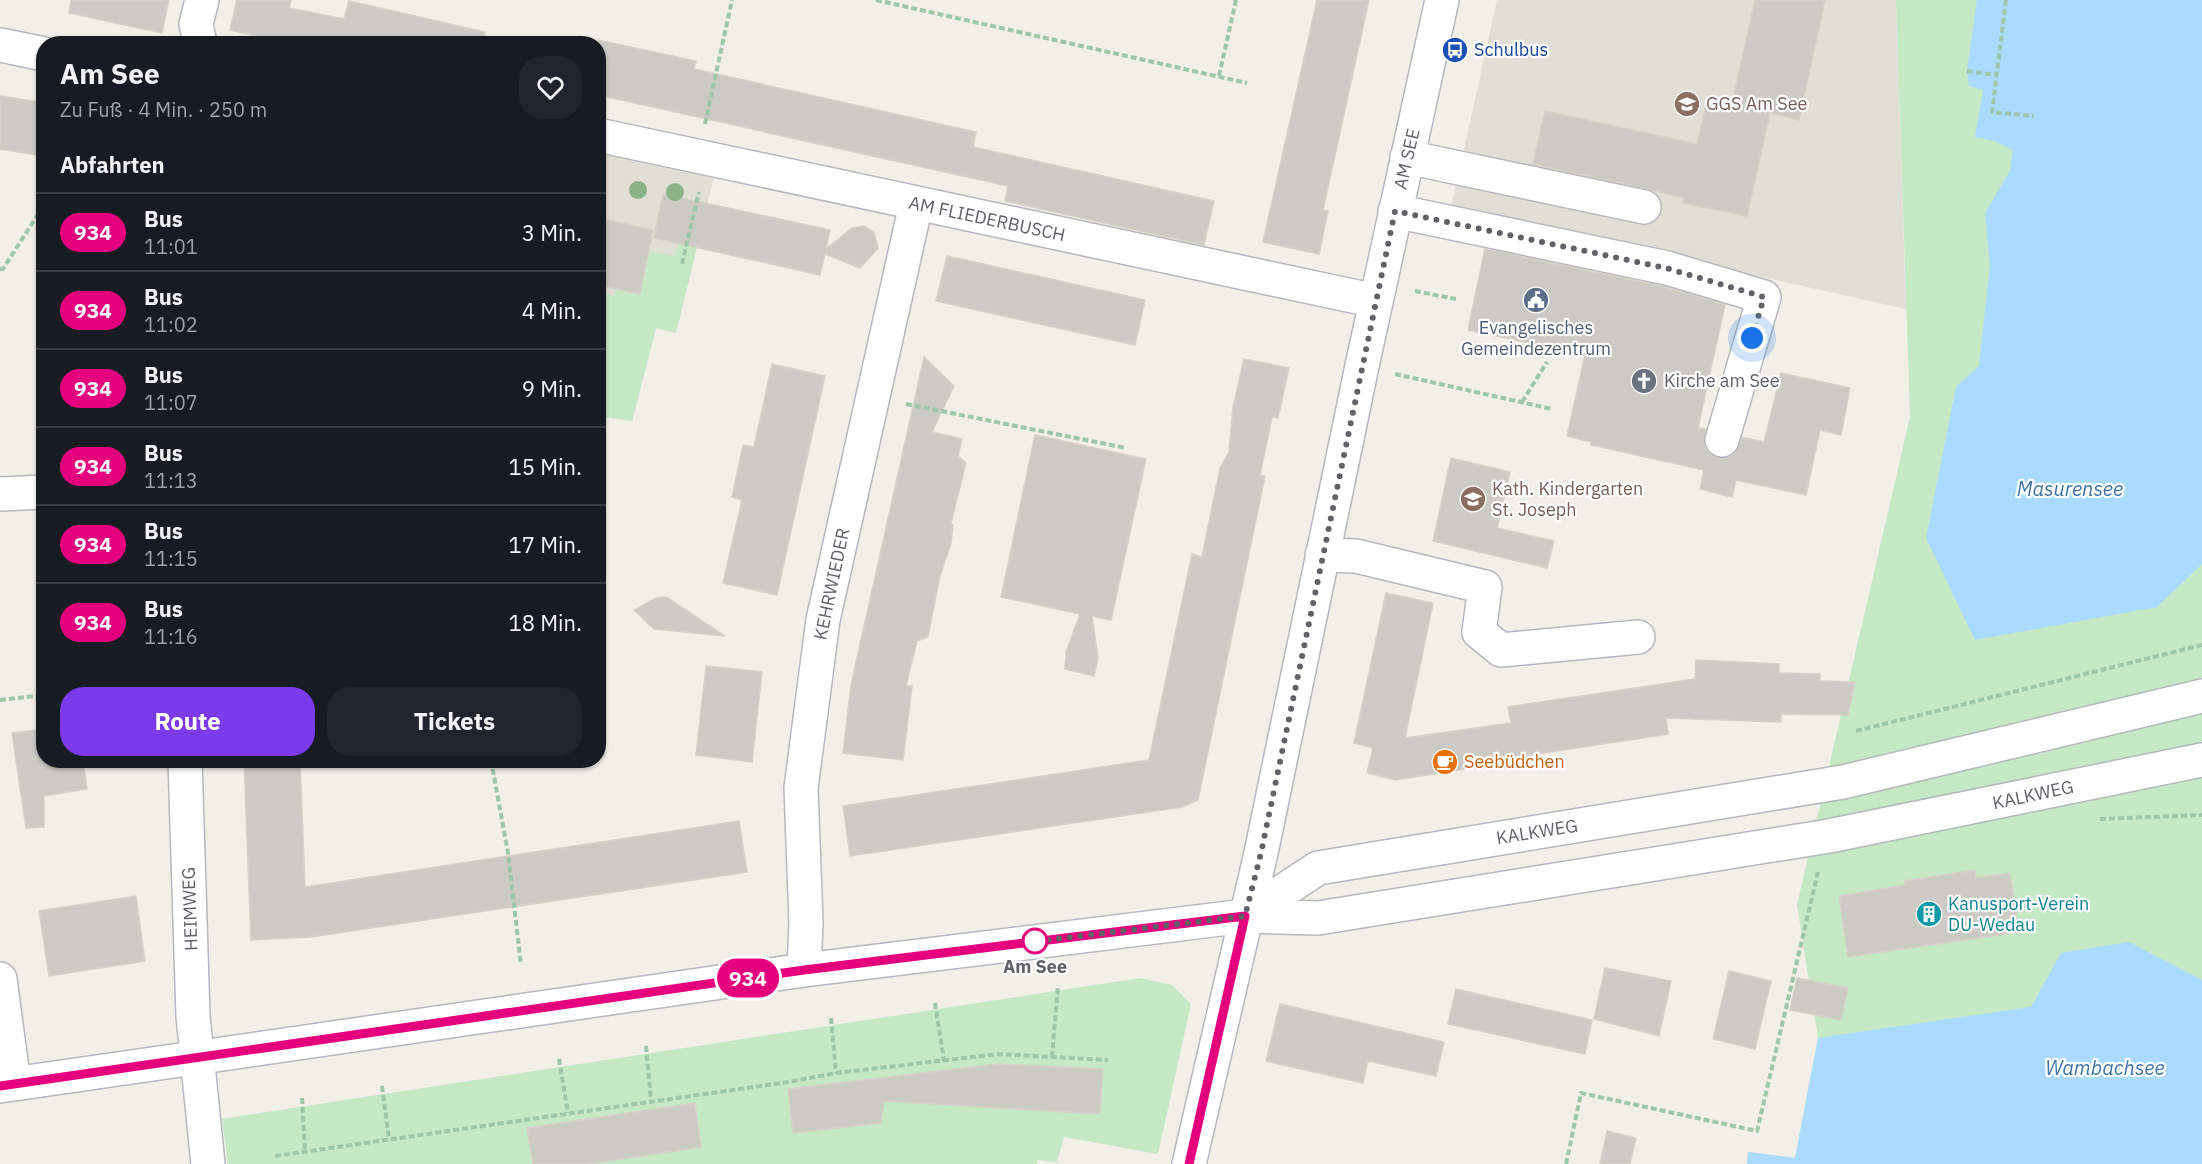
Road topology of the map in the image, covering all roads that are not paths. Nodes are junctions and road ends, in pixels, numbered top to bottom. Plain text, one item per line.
1 (202, 0) edge
2 (1442, 0) edge
3 (198, 36) edge
4 (0, 45) edge
5 (36, 52) edge
6 (606, 137) edge
7 (1407, 158) junction
8 (916, 204) junction
9 (1644, 207) dead end
10 (1395, 211) junction
11 (1378, 292) junction
12 (1722, 440) dead end
13 (36, 492) edge
14 (0, 494) edge
15 (1322, 555) junction
16 (1638, 637) dead end
17 (2202, 696) edge
18 (2202, 760) edge
19 (185, 768) edge
20 (1843, 783) junction
21 (1829, 836) junction
22 (1245, 916) junction
23 (804, 970) junction
24 (0, 979) edge
25 (198, 1056) junction
26 (7, 1085) edge
27 (208, 1164) edge
28 (1189, 1164) edge

1 - 3 street
2 - 7 street, AM SEE
4 - 5 street
6 - 8 street, AM FLIEDERBUSCH
7 - 9 street
7 - 10 street, AM SEE
8 - 11 street, AM FLIEDERBUSCH
8 - 23 street, KEHRWIEDER
10 - 11 street, AM SEE
10 - 12 street
11 - 15 street, AM SEE
13 - 14 street
15 - 16 street
15 - 22 street, AM SEE
17 - 20 street, KALKWEG
18 - 21 street, KALKWEG
19 - 25 street, HEIMWEG
20 - 21 street
20 - 22 street, KALKWEG
21 - 22 street, KALKWEG
22 - 23 street, KALKWEG
22 - 28 street, AM SEE
23 - 25 street, KALKWEG
24 - 26 street
25 - 26 street, KALKWEG
25 - 27 street, HEIMWEG

